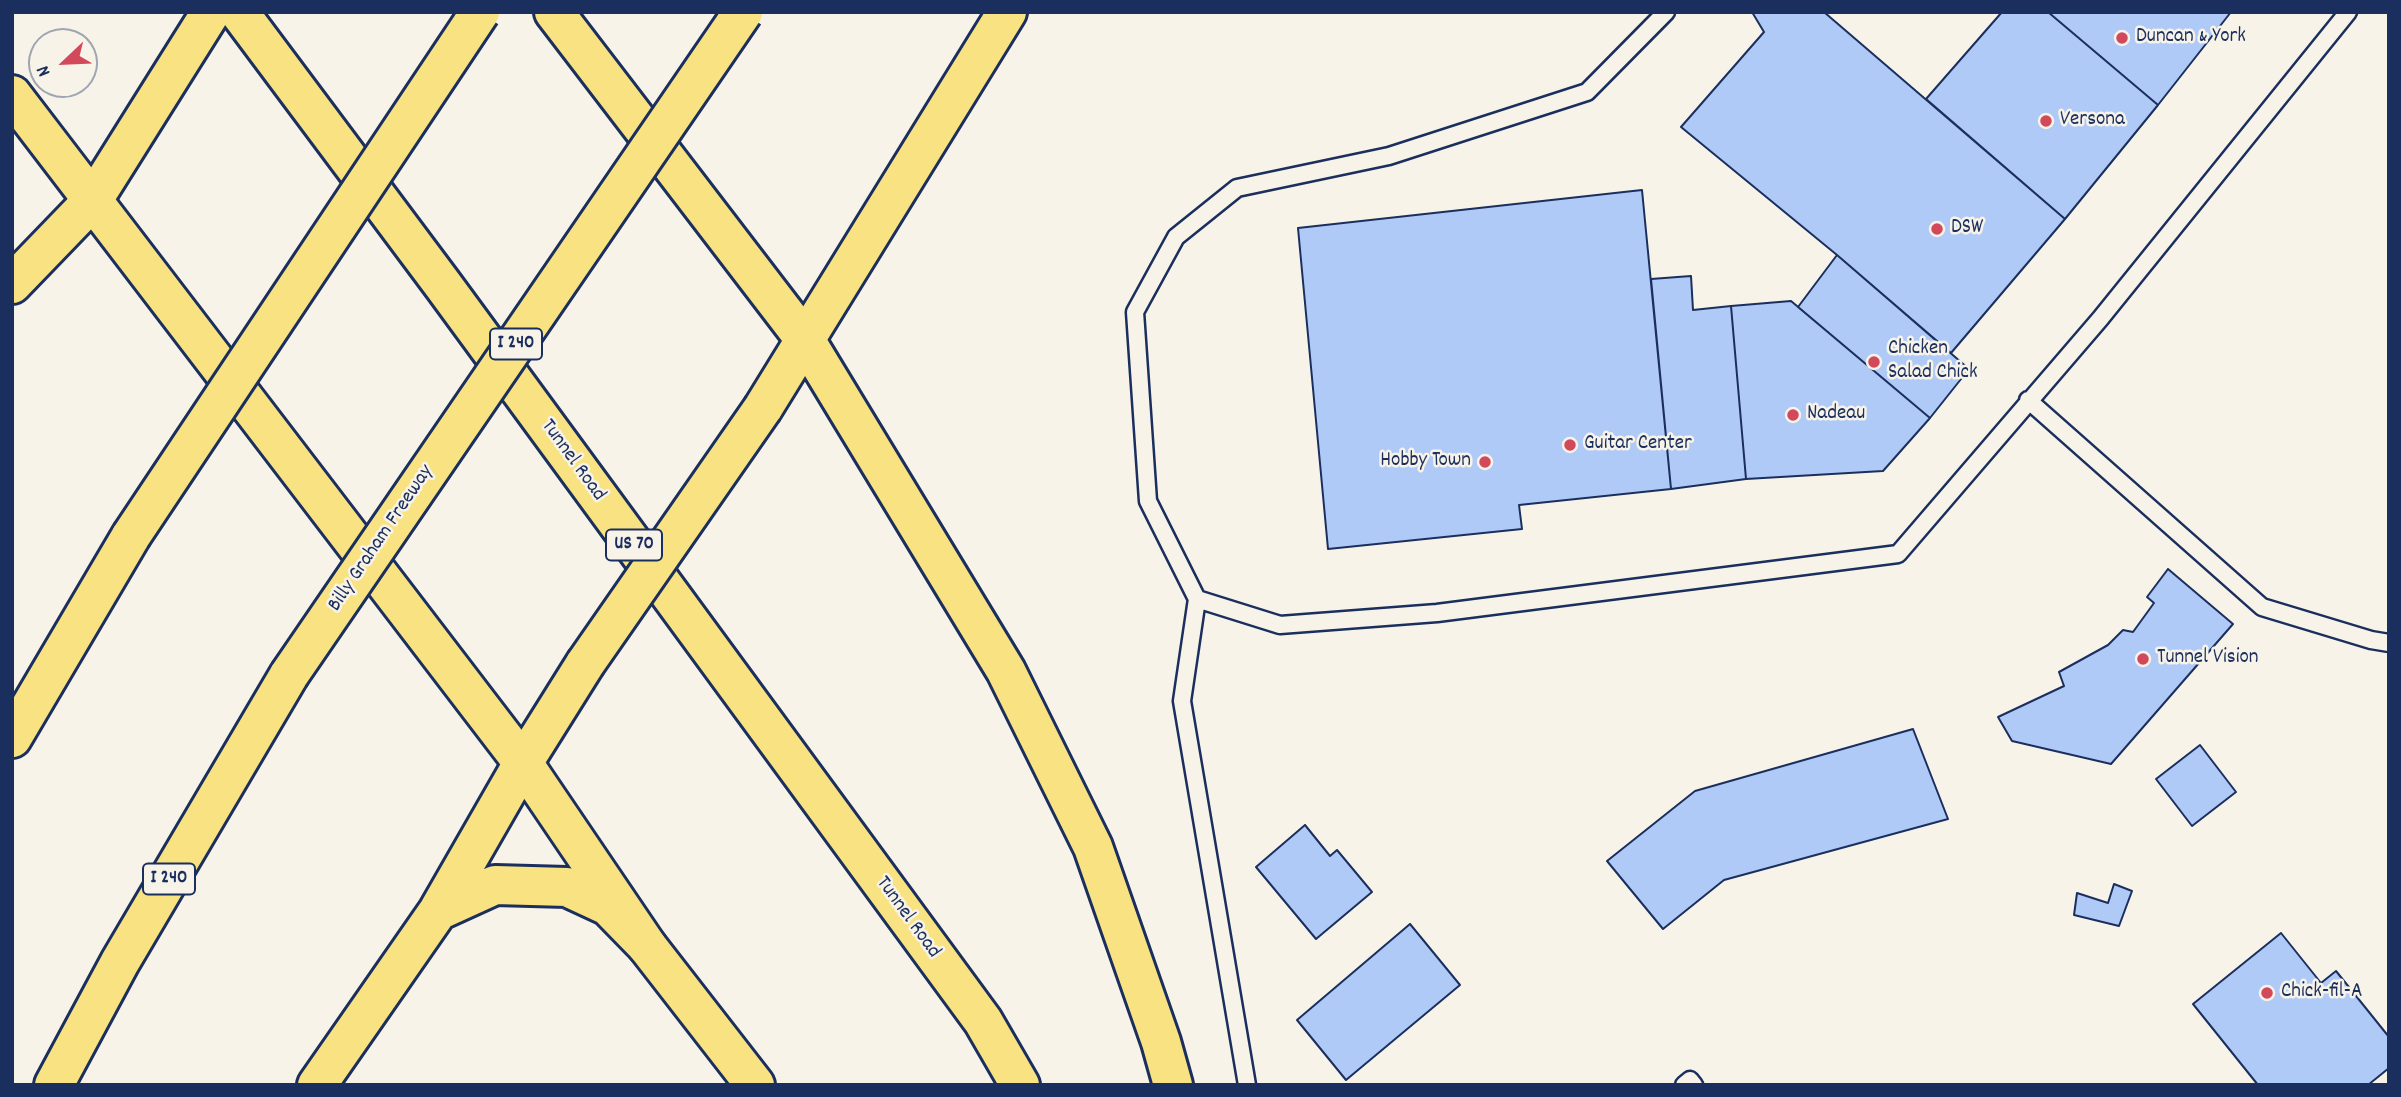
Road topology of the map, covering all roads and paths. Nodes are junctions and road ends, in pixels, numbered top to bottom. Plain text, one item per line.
1 (211, 12) edge
2 (239, 12) edge
3 (480, 12) edge
4 (554, 12) edge
5 (743, 12) edge
6 (1007, 12) edge
7 (1666, 12) edge
8 (2347, 12) edge
9 (12, 95) edge
10 (93, 200) junction
11 (12, 284) edge
12 (806, 341) junction
13 (2028, 400) junction
14 (1197, 599) junction
15 (2389, 643) edge
16 (12, 738) edge
17 (523, 762) junction
18 (438, 911) junction
19 (647, 946) junction
20 (54, 1085) edge
21 (317, 1085) edge
22 (755, 1085) edge
23 (1020, 1085) edge
24 (1173, 1085) edge
25 (1247, 1085) edge

1 - 10 main road
2 - 23 main road, Tunnel Road / US 70
3 - 16 main road, bridge
4 - 12 main road
5 - 20 main road, Billy Graham Freeway / I 240, bridge
6 - 12 main road
7 - 14 lane
8 - 13 lane
9 - 10 main road
10 - 11 main road
10 - 17 main road
12 - 17 main road, bridge
12 - 24 main road
13 - 14 lane
13 - 15 lane
14 - 25 lane
17 - 18 main road
17 - 19 main road
18 - 19 main road
18 - 21 main road
19 - 22 main road

